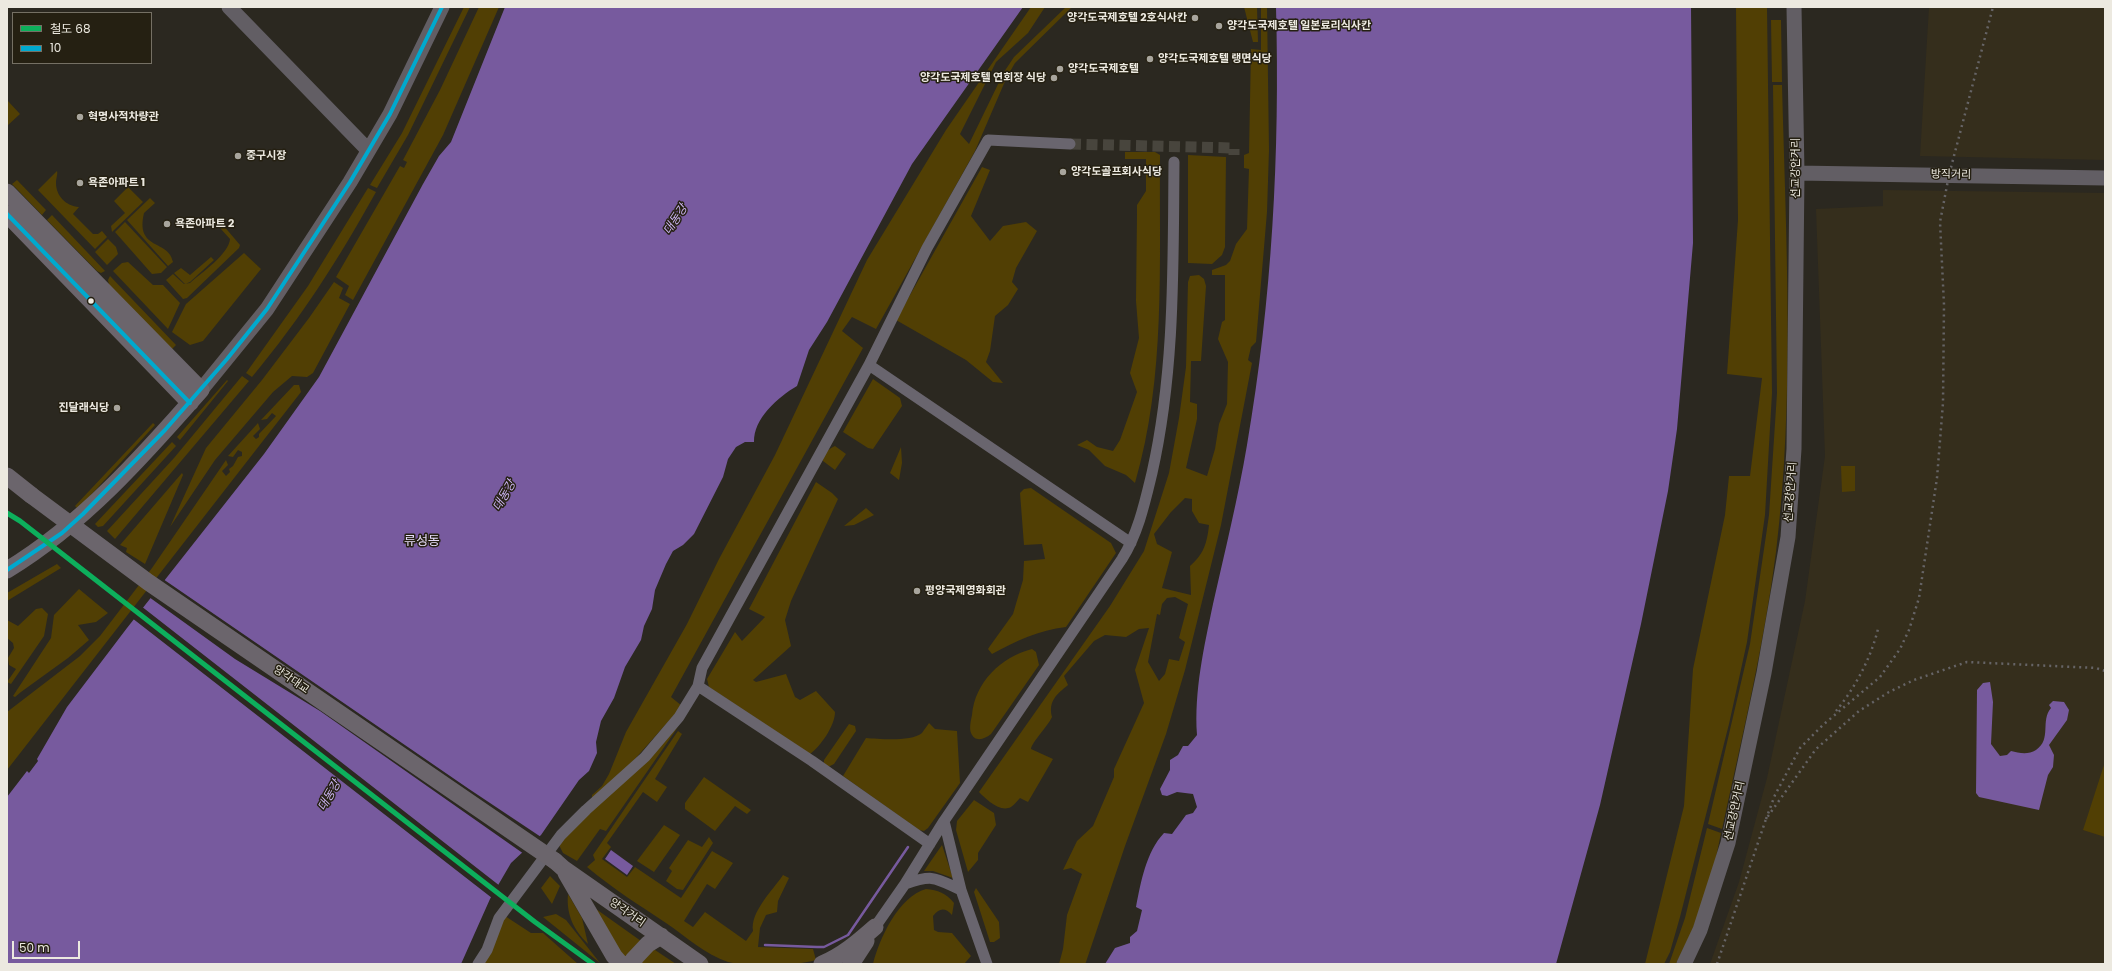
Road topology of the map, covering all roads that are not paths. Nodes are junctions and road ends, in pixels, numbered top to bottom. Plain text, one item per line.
1 (229, 7) edge
2 (442, 7) edge
3 (1794, 7) edge
4 (1070, 144) tunnel mouth
5 (368, 150) junction
6 (1174, 162) dead end
7 (1797, 173) junction
8 (2105, 178) edge
9 (7, 192) edge
10 (7, 214) edge
11 (869, 365) junction
12 (201, 390) junction
13 (190, 403) junction
14 (7, 476) edge
15 (1131, 543) junction
16 (7, 570) edge
17 (698, 686) junction
18 (944, 821) junction
19 (930, 844) junction
20 (560, 865) junction
21 (905, 884) junction
22 (961, 890) junction
23 (875, 927) junction
24 (661, 936) junction
25 (478, 964) edge
26 (621, 964) edge
27 (634, 964) edge
28 (700, 964) edge
29 (822, 964) edge
30 (852, 964) edge
31 (863, 964) edge
32 (987, 964) edge
33 (1684, 964) edge

1 - 5 main road
2 - 5 main road
3 - 7 main road, 선교강안거리
4 - 11 street
5 - 12 main road
6 - 15 street
7 - 8 main road, 방직거리
7 - 33 main road, 선교강안거리
9 - 12 main road
10 - 13 main road
11 - 15 street
11 - 17 street
12 - 13 main road
13 - 16 main road
14 - 20 main road, 양각대교, bridge
15 - 18 street
17 - 19 street
17 - 25 street
18 - 19 street
18 - 22 street
19 - 21 street
20 - 24 main road, 양각거리
20 - 26 main road
21 - 22 street
21 - 23 street
22 - 32 street
23 - 29 main road
23 - 30 main road
23 - 31 main road
24 - 27 main road
24 - 28 main road, 양각거리

